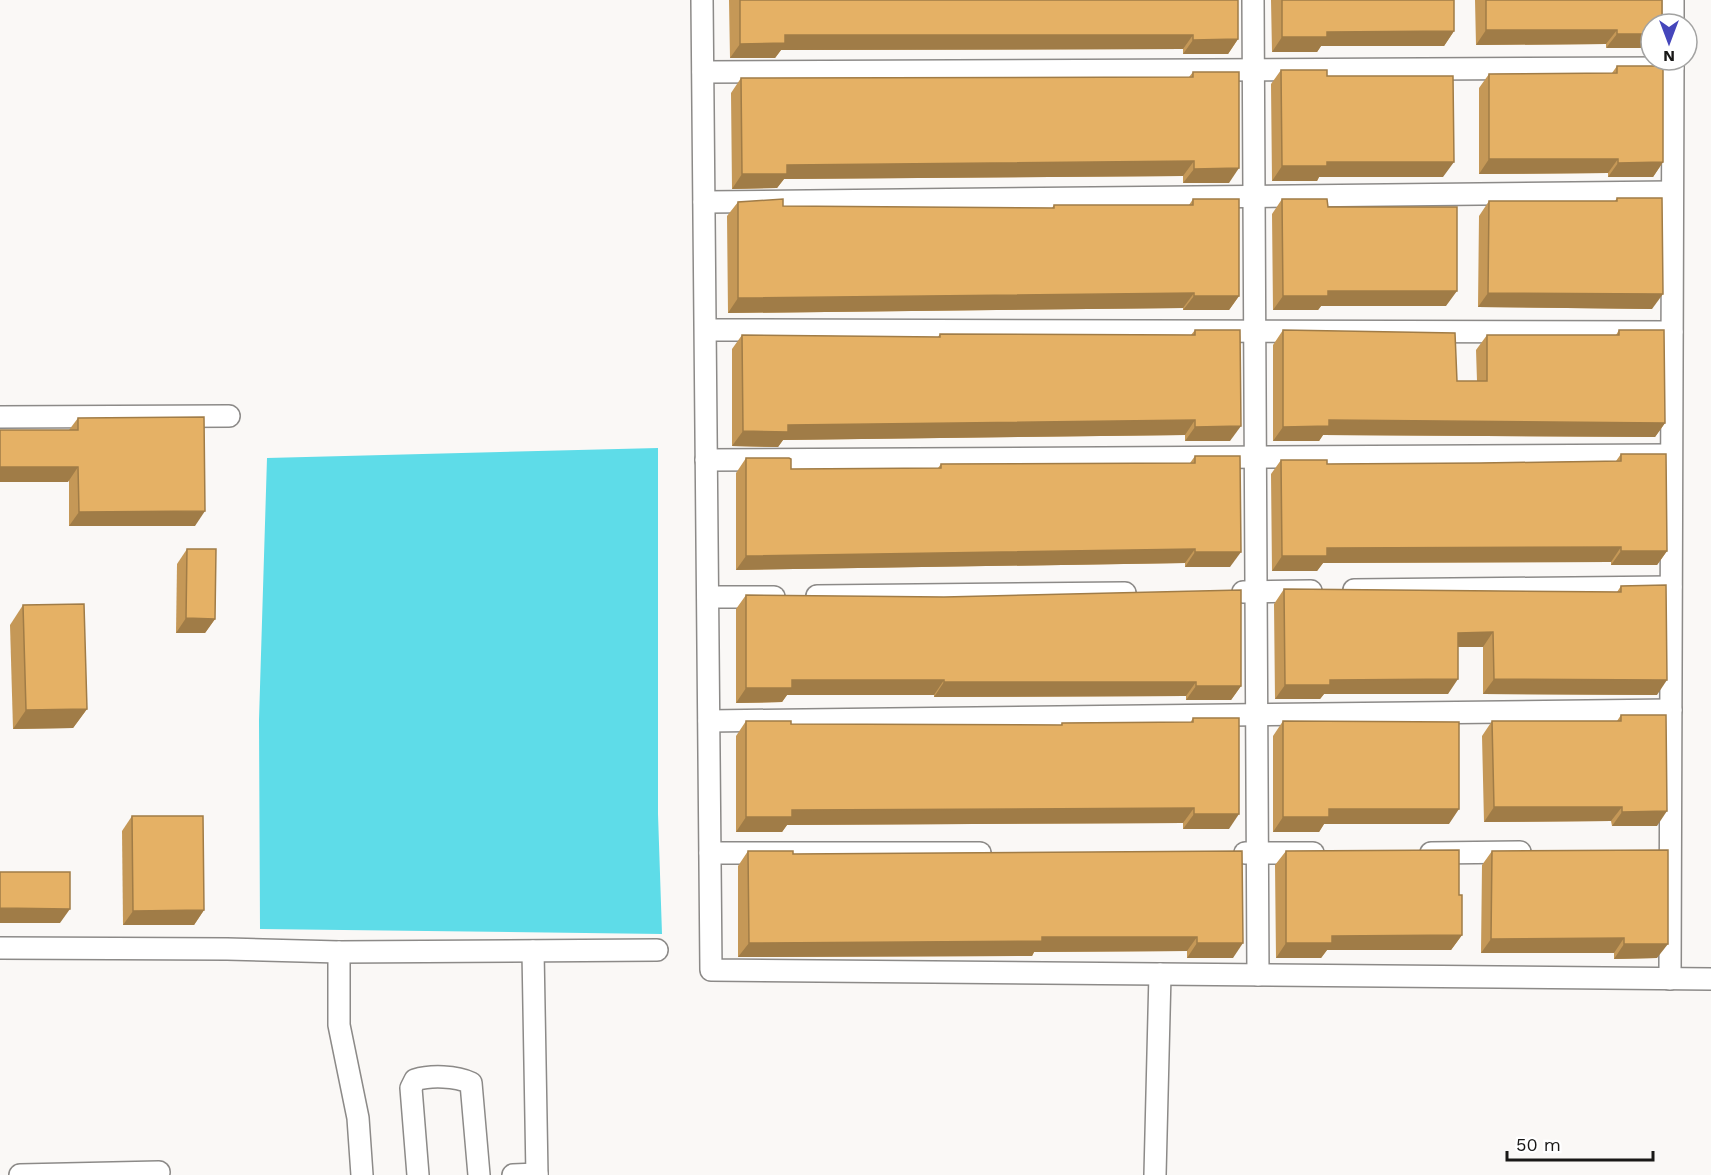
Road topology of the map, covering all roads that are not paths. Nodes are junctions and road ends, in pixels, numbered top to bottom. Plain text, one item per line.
1 (702, 0) edge
2 (1252, 0) edge
3 (1639, 64) edge
4 (1253, 70) junction
5 (703, 72) junction
6 (1673, 72) edge
7 (1672, 192) junction
8 (1254, 196) junction
9 (704, 201) junction
10 (705, 330) junction
11 (1254, 331) junction
12 (1672, 332) junction
13 (229, 416) dead end
14 (0, 417) edge
15 (1671, 455) junction
16 (1255, 457) junction
17 (706, 460) junction
18 (1671, 587) junction
19 (1256, 591) junction
20 (1220, 592) edge
21 (1149, 593) edge
22 (708, 597) junction
23 (1671, 710) junction
24 (1257, 715) junction
25 (709, 721) junction
26 (1540, 852) edge
27 (1647, 852) edge
28 (1670, 852) junction
29 (710, 853) junction
30 (996, 853) edge
31 (1222, 853) edge
32 (1257, 853) junction
33 (1328, 853) edge
34 (1411, 853) edge
35 (0, 948) edge
36 (657, 950) dead end
37 (533, 951) junction
38 (339, 952) junction
39 (1160, 974) junction
40 (1258, 975) junction
41 (1670, 979) junction
42 (1711, 980) edge
43 (159, 1172) dead end
44 (96, 1174) edge
45 (21, 1175) edge
46 (362, 1175) edge
47 (419, 1175) edge
48 (479, 1175) edge
49 (513, 1175) edge
50 (537, 1175) edge
51 (1155, 1175) edge

1 - 5 street
2 - 4 street
3 - 4 street
4 - 5 street
4 - 8 street
5 - 9 street
6 - 7 street
7 - 8 street
7 - 12 street
8 - 9 street
8 - 11 street
9 - 10 street
10 - 11 street
10 - 17 street
11 - 12 street
11 - 16 street
12 - 15 street
13 - 14 street
15 - 16 street
15 - 18 street
16 - 17 street
16 - 19 street
17 - 22 street
18 - 19 street
18 - 23 street
19 - 20 street
19 - 24 street
21 - 22 street
22 - 25 street
23 - 24 street
23 - 28 street
24 - 25 street
24 - 32 street
25 - 29 street
26 - 34 street
27 - 28 street
28 - 41 street
29 - 30 street
29 - 39 street
31 - 32 street
32 - 33 street
32 - 40 street
35 - 38 street
36 - 37 street
37 - 38 street
37 - 50 street
38 - 46 street
39 - 40 street
39 - 51 street
40 - 41 street
41 - 42 street
43 - 44 street
44 - 45 street
47 - 48 street
49 - 50 street

